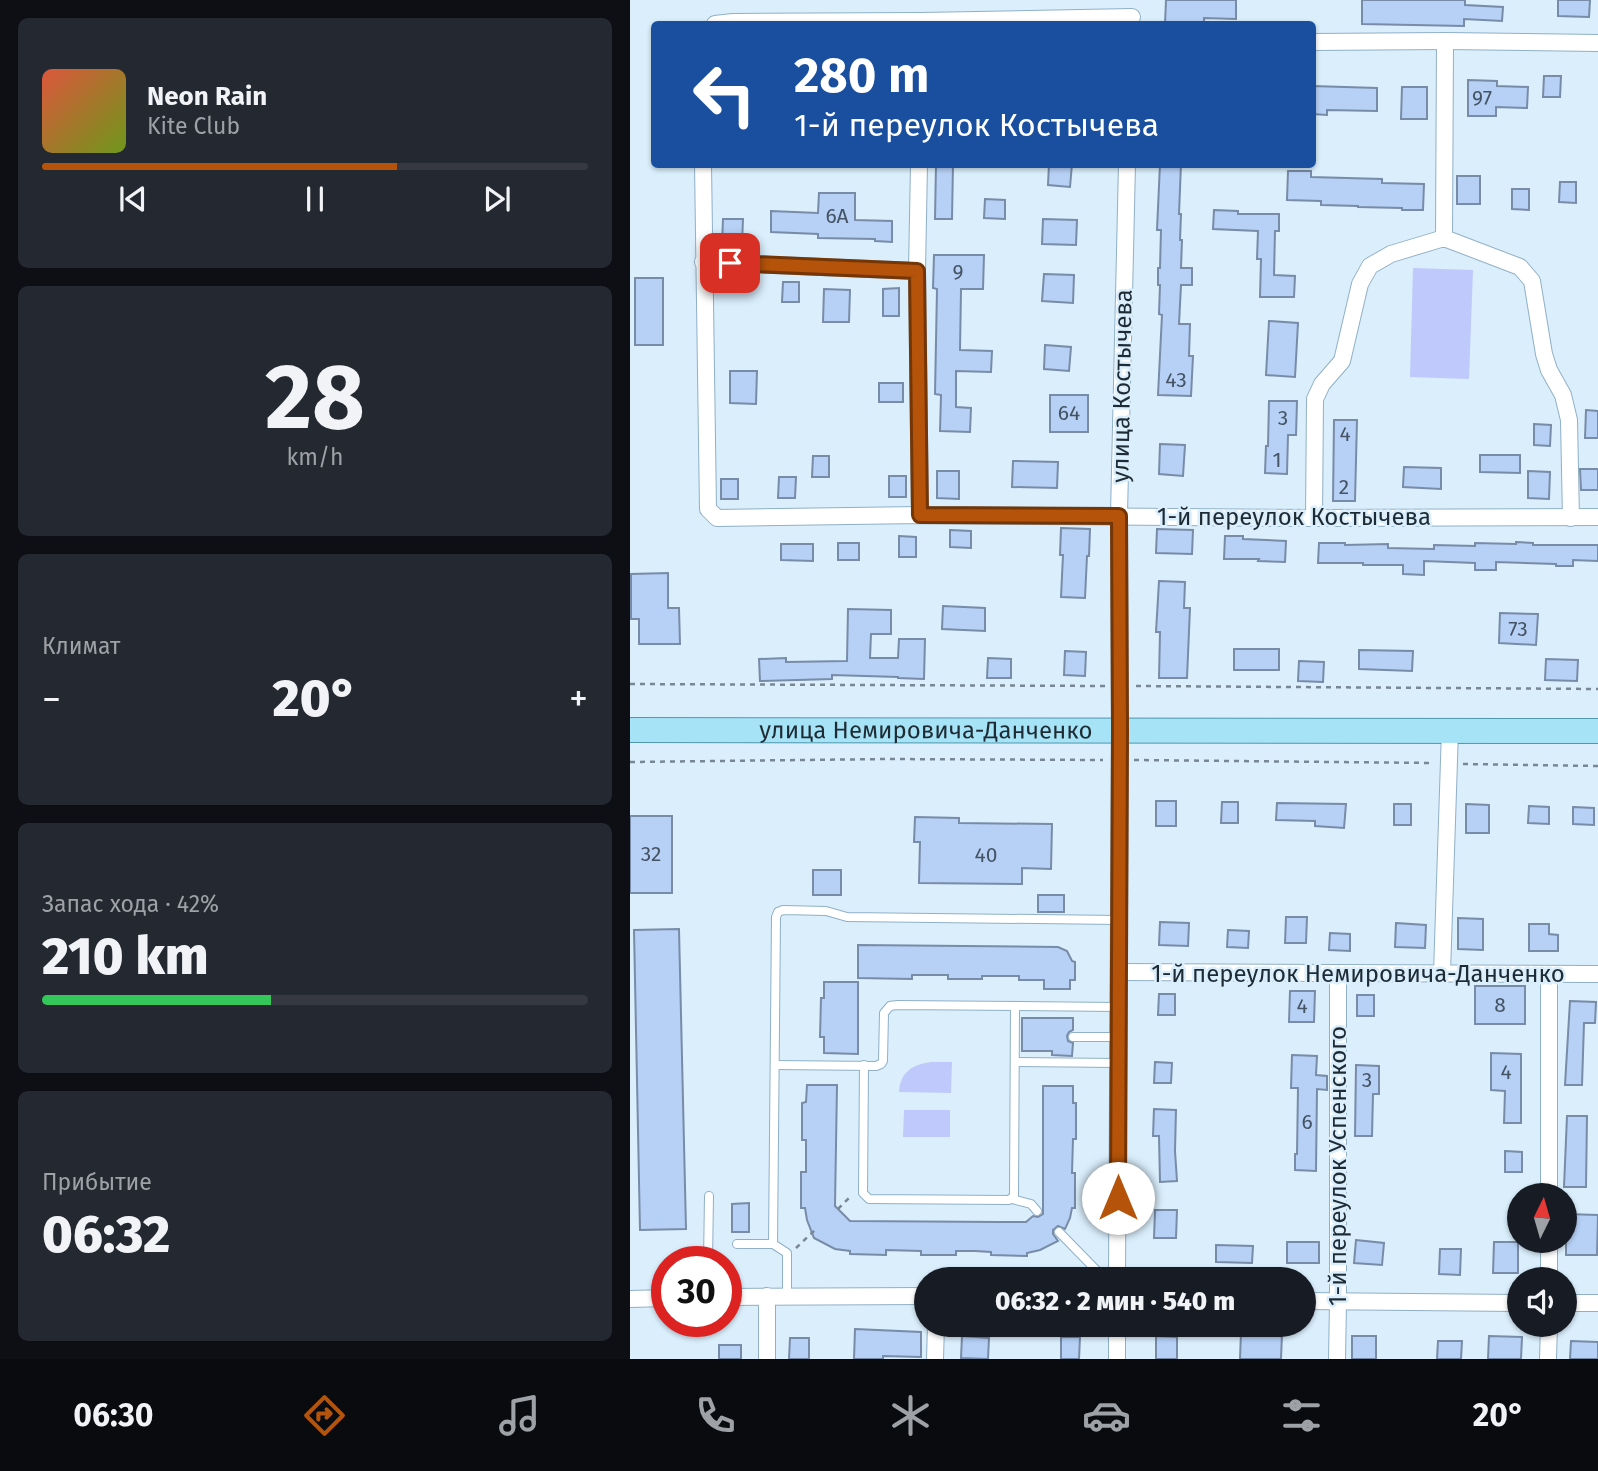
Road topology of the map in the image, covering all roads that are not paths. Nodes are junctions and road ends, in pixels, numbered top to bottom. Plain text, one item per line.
1 (1132, 0) edge
2 (1132, 21) edge
3 (1445, 41) junction
4 (1316, 42) edge
5 (1598, 43) edge
6 (703, 168) edge
7 (919, 168) edge
8 (1127, 168) edge
9 (1444, 238) junction
10 (703, 262) junction
11 (917, 271) junction
12 (920, 515) junction
13 (1119, 516) junction
14 (1598, 517) edge
15 (1314, 518) junction
16 (1570, 518) junction
17 (630, 730) edge
18 (1120, 730) junction
19 (1450, 730) junction
20 (1598, 731) edge
21 (1119, 920) junction
22 (1119, 972) junction
23 (1442, 973) junction
24 (1338, 974) junction
25 (1598, 974) edge
26 (1549, 975) junction
27 (1016, 1006) junction
28 (1118, 1007) junction
29 (1073, 1037) dead end
30 (1118, 1037) junction
31 (1015, 1062) junction
32 (1118, 1063) junction
33 (775, 1065) junction
34 (864, 1065) junction
35 (1549, 1183) edge
36 (709, 1196) dead end
37 (1013, 1199) junction
38 (1037, 1211) dead end
39 (1059, 1233) dead end
40 (737, 1244) dead end
41 (773, 1244) junction
42 (708, 1246) edge
43 (1093, 1267) edge
44 (1117, 1267) edge
45 (767, 1296) junction
46 (787, 1296) junction
47 (914, 1296) edge
48 (742, 1297) edge
49 (651, 1298) edge
50 (630, 1299) edge
51 (1316, 1301) edge
52 (1338, 1302) junction
53 (1507, 1303) edge
54 (1577, 1303) edge
55 (1598, 1303) edge
56 (936, 1337) edge
57 (1117, 1337) edge
58 (1549, 1337) edge
59 (767, 1359) edge
60 (935, 1359) edge
61 (1117, 1359) edge
62 (1337, 1359) edge
63 (1548, 1359) edge

1 - 2 street
3 - 4 street
3 - 5 street
3 - 9 street
6 - 10 street, 1-й переулок Костычева
7 - 11 street
8 - 13 street, улица Костычева
9 - 15 street
9 - 16 street
10 - 11 street
10 - 12 street, 1-й переулок Костычева
11 - 12 street
12 - 13 street, 1-й переулок Костычева
13 - 15 street, 1-й переулок Костычева
13 - 18 street, улица Костычева
14 - 16 street, 1-й переулок Костычева
15 - 16 street, 1-й переулок Костычева
17 - 18 main road, улица Немировича-Данченко
18 - 19 main road, улица Немировича-Данченко
18 - 21 street, улица Костычева
19 - 20 main road, улица Немировича-Данченко
19 - 23 street
21 - 22 street, улица Костычева
21 - 33 lane
22 - 24 street, 1-й переулок Немировича-Данченко
22 - 28 street, улица Костычева
23 - 24 street, 1-й переулок Немировича-Данченко
23 - 26 street, 1-й переулок Немировича-Данченко
24 - 52 street, 1-й переулок Успенского
25 - 26 street, 1-й переулок Немировича-Данченко
26 - 35 street
27 - 28 lane
27 - 31 lane
27 - 34 lane
28 - 30 street, улица Костычева
29 - 30 lane
30 - 32 street, улица Костычева
31 - 32 lane
31 - 37 lane
32 - 44 street, улица Костычева
33 - 34 lane
33 - 41 lane
34 - 37 lane
36 - 42 lane
37 - 38 lane
39 - 43 lane
40 - 41 lane
41 - 46 lane
45 - 46 street
45 - 48 street
45 - 59 street
46 - 47 street
49 - 50 street
51 - 52 street
52 - 53 street
52 - 62 street, 1-й переулок Успенского
54 - 55 street
56 - 60 street
57 - 61 street
58 - 63 street

